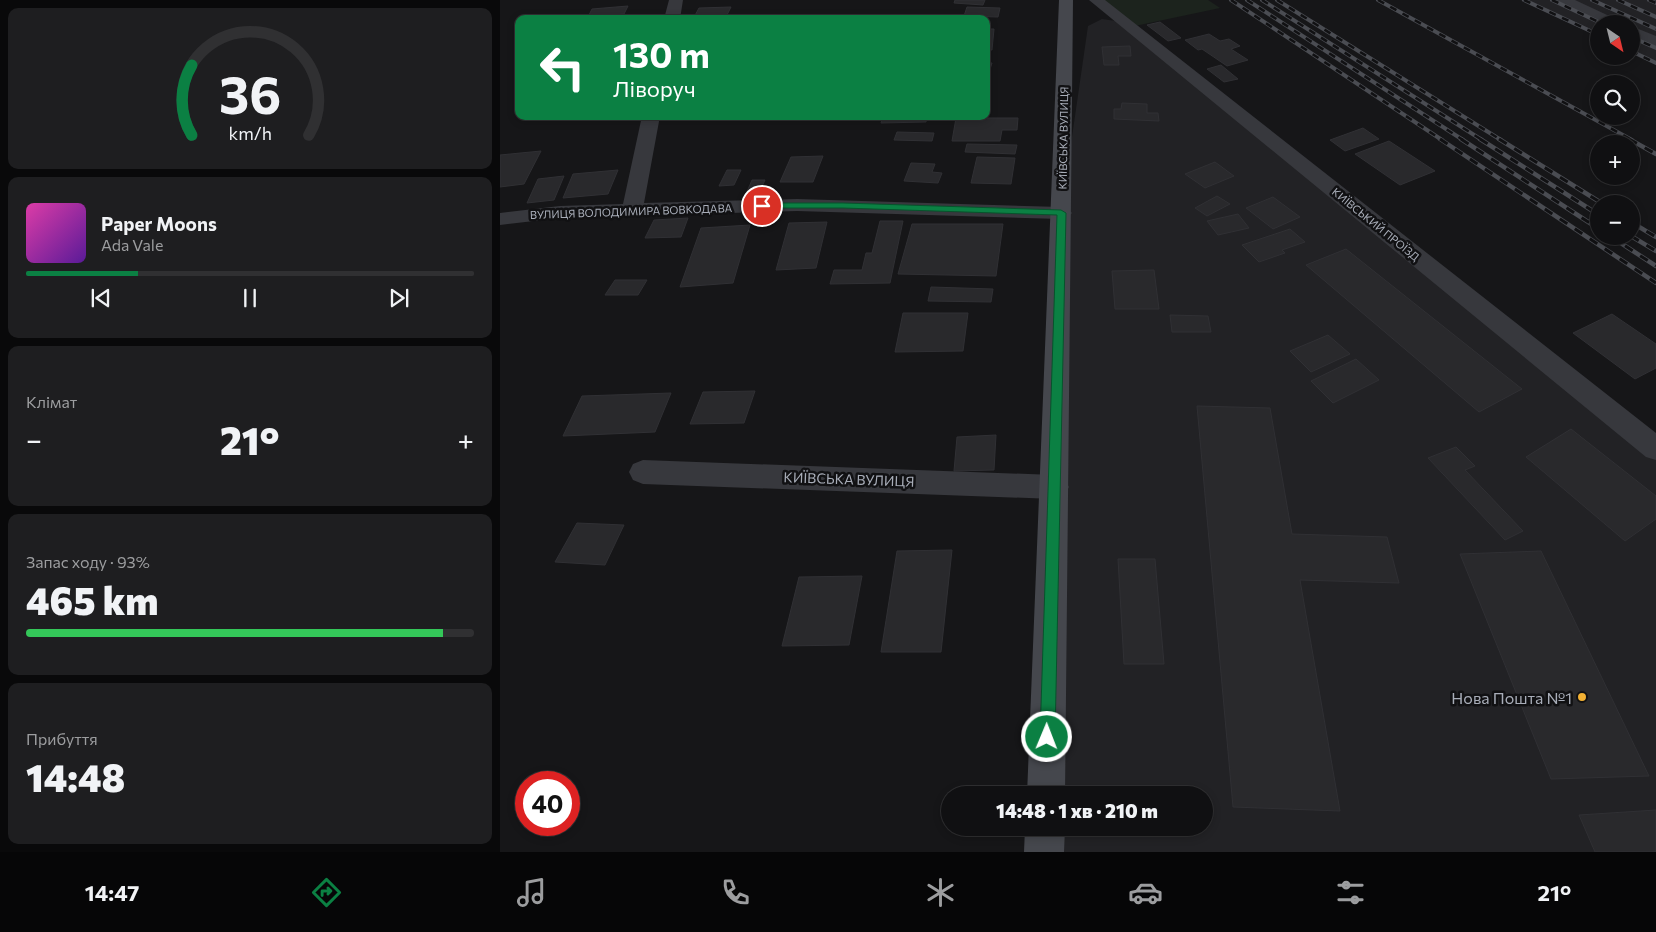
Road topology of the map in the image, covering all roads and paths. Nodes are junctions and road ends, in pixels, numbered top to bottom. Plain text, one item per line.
1 (676, 0) edge
2 (1066, 0) edge
3 (1096, 0) edge
4 (1563, 0) edge
5 (673, 15) edge
6 (1596, 15) edge
7 (1640, 35) edge
8 (1656, 42) edge
9 (650, 120) edge
10 (632, 209) junction
11 (1061, 213) junction
12 (500, 219) edge
13 (1656, 449) edge
14 (644, 472) dead end
15 (1054, 487) junction
16 (1046, 786) edge
17 (1045, 836) edge
18 (1044, 852) edge

1 - 5 street
2 - 11 street, КИЇВСЬКА ВУЛИЦЯ
3 - 13 street, КИЇВСЬКИЙ ПРОЇЗД
4 - 6 street
7 - 8 street
9 - 10 street
10 - 11 street, ВУЛИЦЯ ВОЛОДИМИРА ВОВКОДАВА
10 - 12 street, ВУЛИЦЯ ВОЛОДИМИРА ВОВКОДАВА
11 - 15 street, КИЇВСЬКА ВУЛИЦЯ
14 - 15 street, КИЇВСЬКА ВУЛИЦЯ
15 - 16 street, КИЇВСЬКА ВУЛИЦЯ
17 - 18 street

